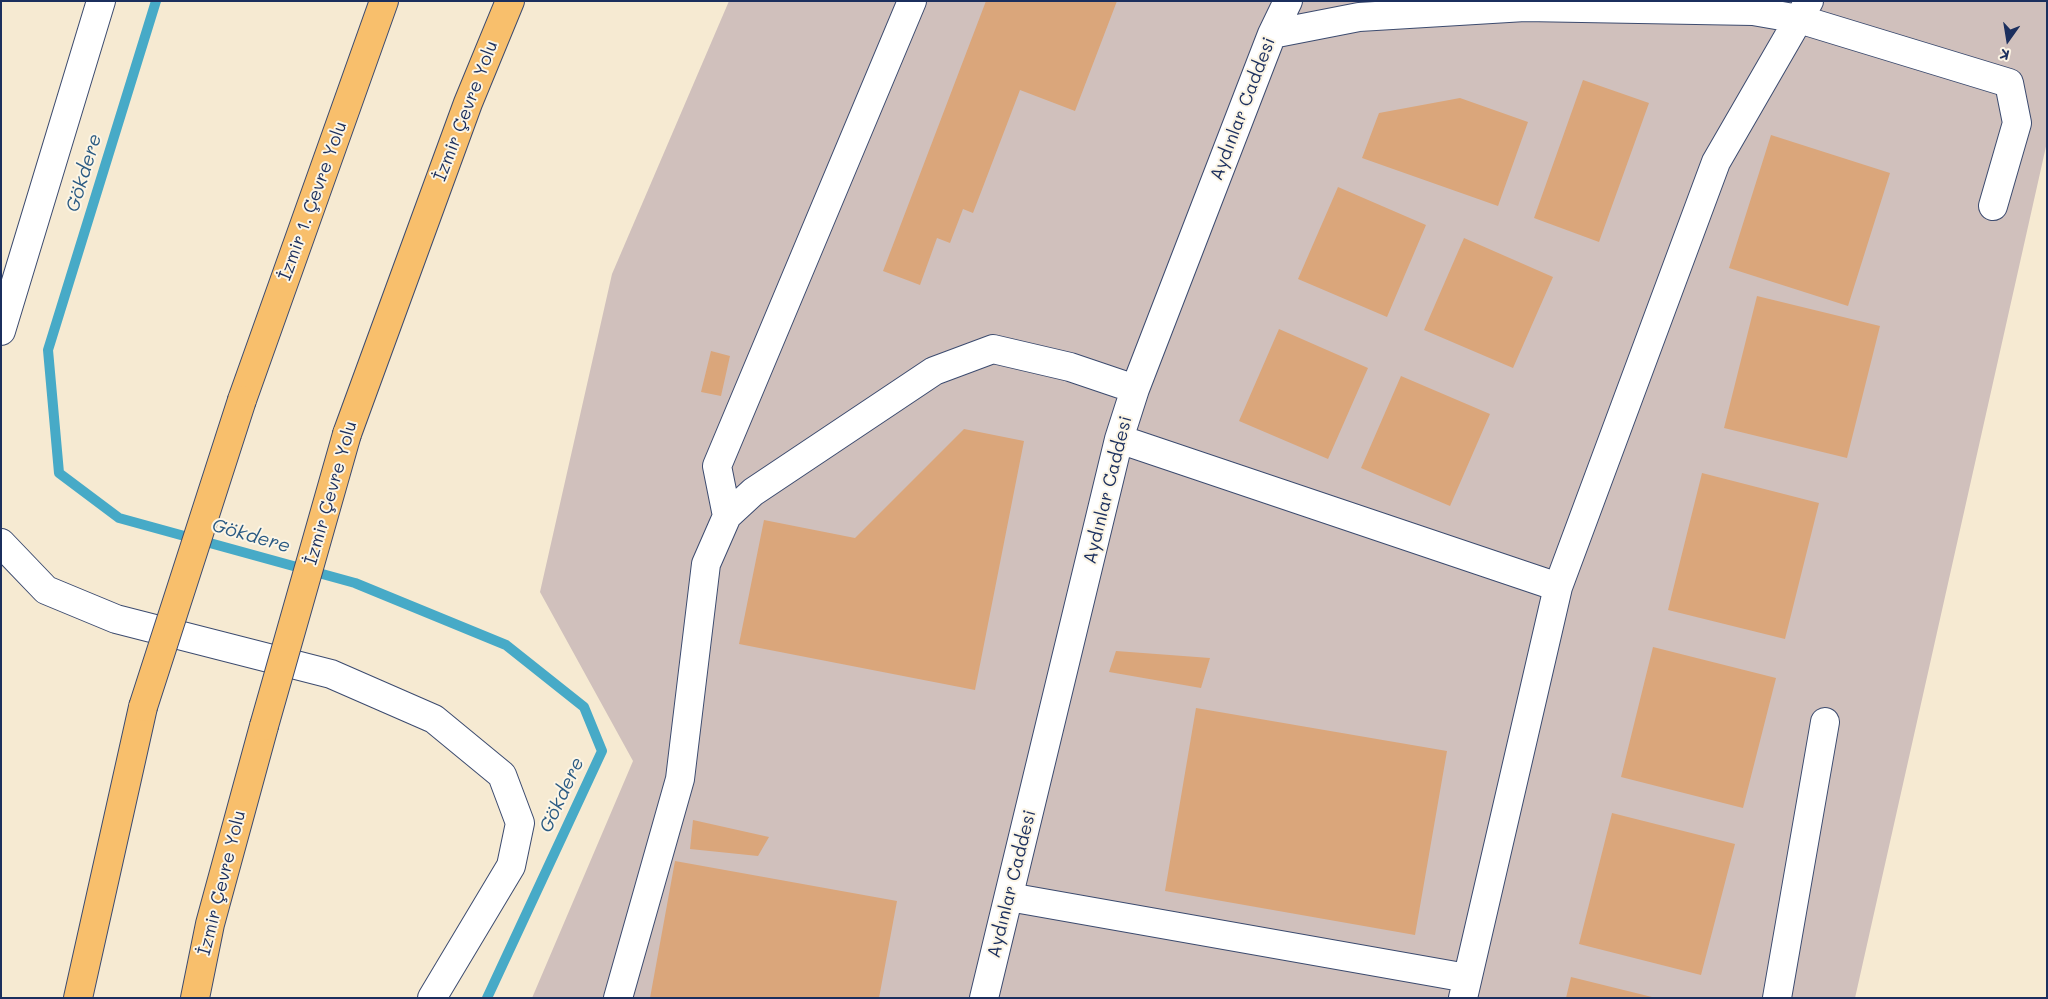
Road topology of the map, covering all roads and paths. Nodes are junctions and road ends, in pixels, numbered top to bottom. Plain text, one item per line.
1 (101, 1) edge
2 (384, 1) edge
3 (510, 1) edge
4 (912, 1) edge
5 (1288, 1) edge
6 (1804, 10) edge
7 (1272, 34) junction
8 (1993, 206) dead end
9 (1, 331) edge
10 (1135, 389) junction
11 (1119, 439) junction
12 (727, 516) junction
13 (1, 543) edge
14 (1558, 587) junction
15 (1825, 722) dead end
16 (1009, 897) junction
17 (1465, 988) edge
18 (78, 998) edge
19 (195, 998) edge
20 (432, 998) edge
21 (618, 998) edge
22 (984, 998) edge
23 (1777, 998) edge

1 - 9 street
2 - 18 highway, İzmir 1. Çevre Yolu, bridge
3 - 19 highway, İzmir Çevre Yolu, bridge
4 - 12 street
5 - 7 street, Aydınlar Caddesi
6 - 7 street
6 - 8 street
6 - 14 street
7 - 10 street, Aydınlar Caddesi
10 - 11 street, Aydınlar Caddesi
10 - 12 street
11 - 14 street
11 - 16 street, Aydınlar Caddesi
12 - 21 street
13 - 20 street
14 - 17 street
15 - 23 street
16 - 17 street
16 - 22 street, Aydınlar Caddesi

